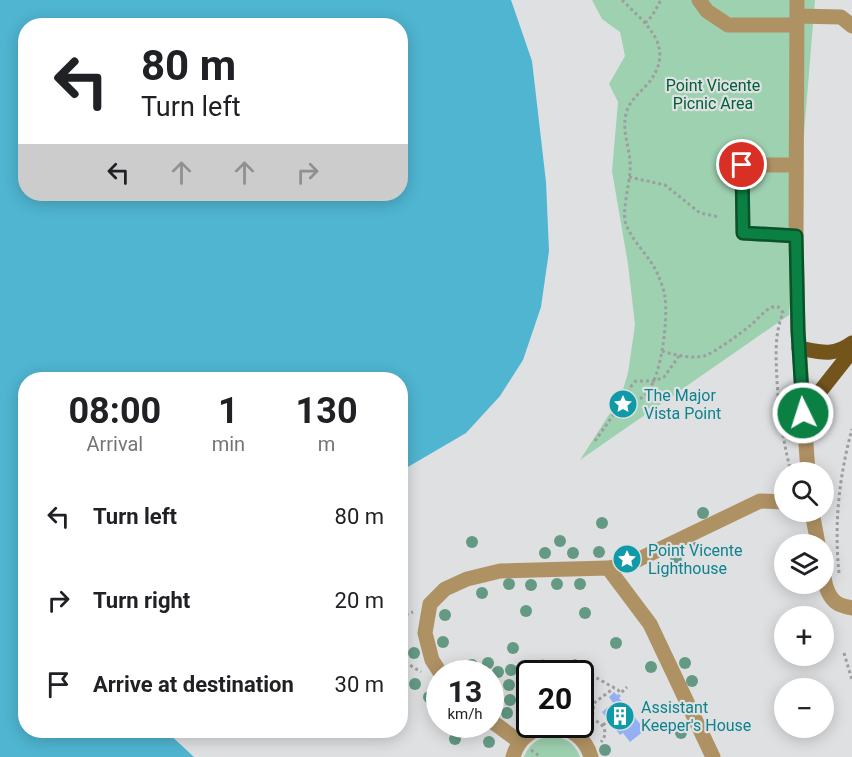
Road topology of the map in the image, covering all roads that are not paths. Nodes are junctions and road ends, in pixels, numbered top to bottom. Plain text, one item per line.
1 (699, 0) edge
2 (797, 0) edge
3 (797, 20) junction
4 (852, 26) edge
5 (796, 165) junction
6 (796, 236) junction
7 (852, 343) edge
8 (799, 348) junction
9 (852, 351) edge
10 (803, 413) junction
11 (807, 462) edge
12 (774, 502) edge
13 (608, 568) junction
14 (830, 594) edge
15 (852, 608) edge
16 (432, 660) edge
17 (504, 730) edge
18 (520, 742) junction
19 (513, 757) edge
20 (591, 757) edge
21 (713, 757) edge

1 - 3 lane
2 - 3 lane
3 - 4 lane
3 - 5 lane
5 - 6 lane
5 - 6 lane
6 - 8 lane
7 - 8 main road
8 - 10 lane
9 - 10 main road
10 - 11 lane
12 - 13 lane
13 - 16 lane
13 - 21 lane
14 - 15 lane
17 - 18 lane
18 - 19 lane
18 - 20 lane

